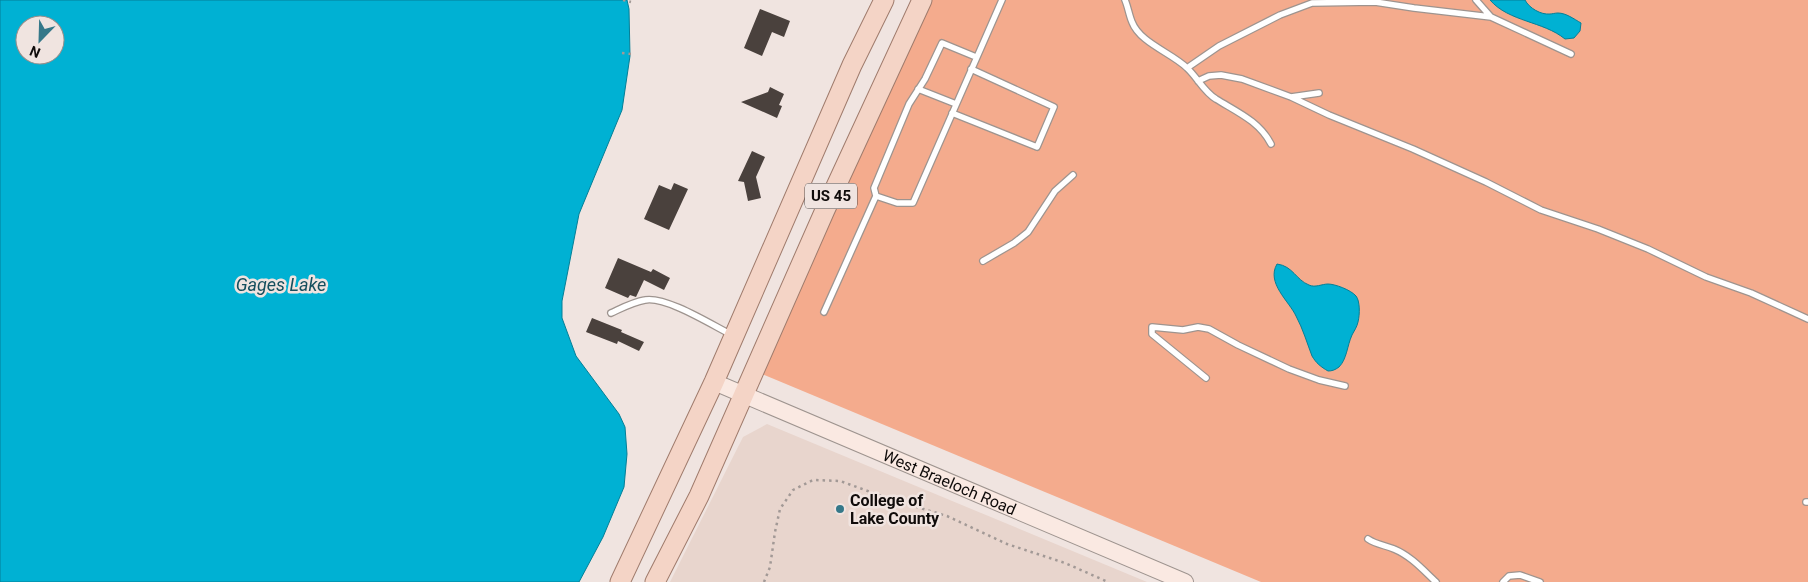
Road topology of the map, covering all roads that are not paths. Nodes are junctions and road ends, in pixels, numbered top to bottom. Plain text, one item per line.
1 (884, 0) edge
2 (922, 0) edge
3 (1002, 0) edge
4 (1125, 0) edge
5 (1476, 0) edge
6 (1491, 17) junction
7 (1571, 54) dead end
8 (976, 57) junction
9 (1187, 68) junction
10 (971, 69) junction
11 (1198, 81) junction
12 (918, 89) junction
13 (1319, 93) dead end
14 (1291, 98) junction
15 (956, 104) junction
16 (952, 113) junction
17 (1271, 144) dead end
18 (1073, 175) dead end
19 (876, 196) junction
20 (983, 261) dead end
21 (824, 312) dead end
22 (611, 313) dead end
23 (1808, 319) edge
24 (734, 336) junction
25 (1206, 378) dead end
26 (714, 382) junction
27 (1345, 386) dead end
28 (744, 395) junction
29 (1368, 539) dead end
30 (620, 582) edge
31 (655, 582) edge
32 (1185, 582) edge
33 (1436, 582) edge
34 (1503, 582) edge
35 (1540, 582) edge

1 - 24 main road, US 45
2 - 28 main road, US 45
3 - 8 lane
4 - 9 lane
5 - 6 lane
6 - 7 lane
6 - 9 lane
8 - 10 lane
8 - 12 lane
9 - 11 lane
10 - 15 lane
10 - 16 lane
11 - 14 lane
11 - 17 lane
12 - 15 lane
12 - 19 lane
13 - 14 lane
14 - 23 lane
15 - 16 lane
16 - 19 lane
18 - 20 lane
19 - 21 lane
22 - 24 lane
24 - 26 main road, US 45
25 - 27 lane
26 - 28 street, West Braeloch Road
26 - 30 main road, US 45
28 - 31 main road, US 45
28 - 32 street, West Braeloch Road
29 - 33 lane
34 - 35 lane

